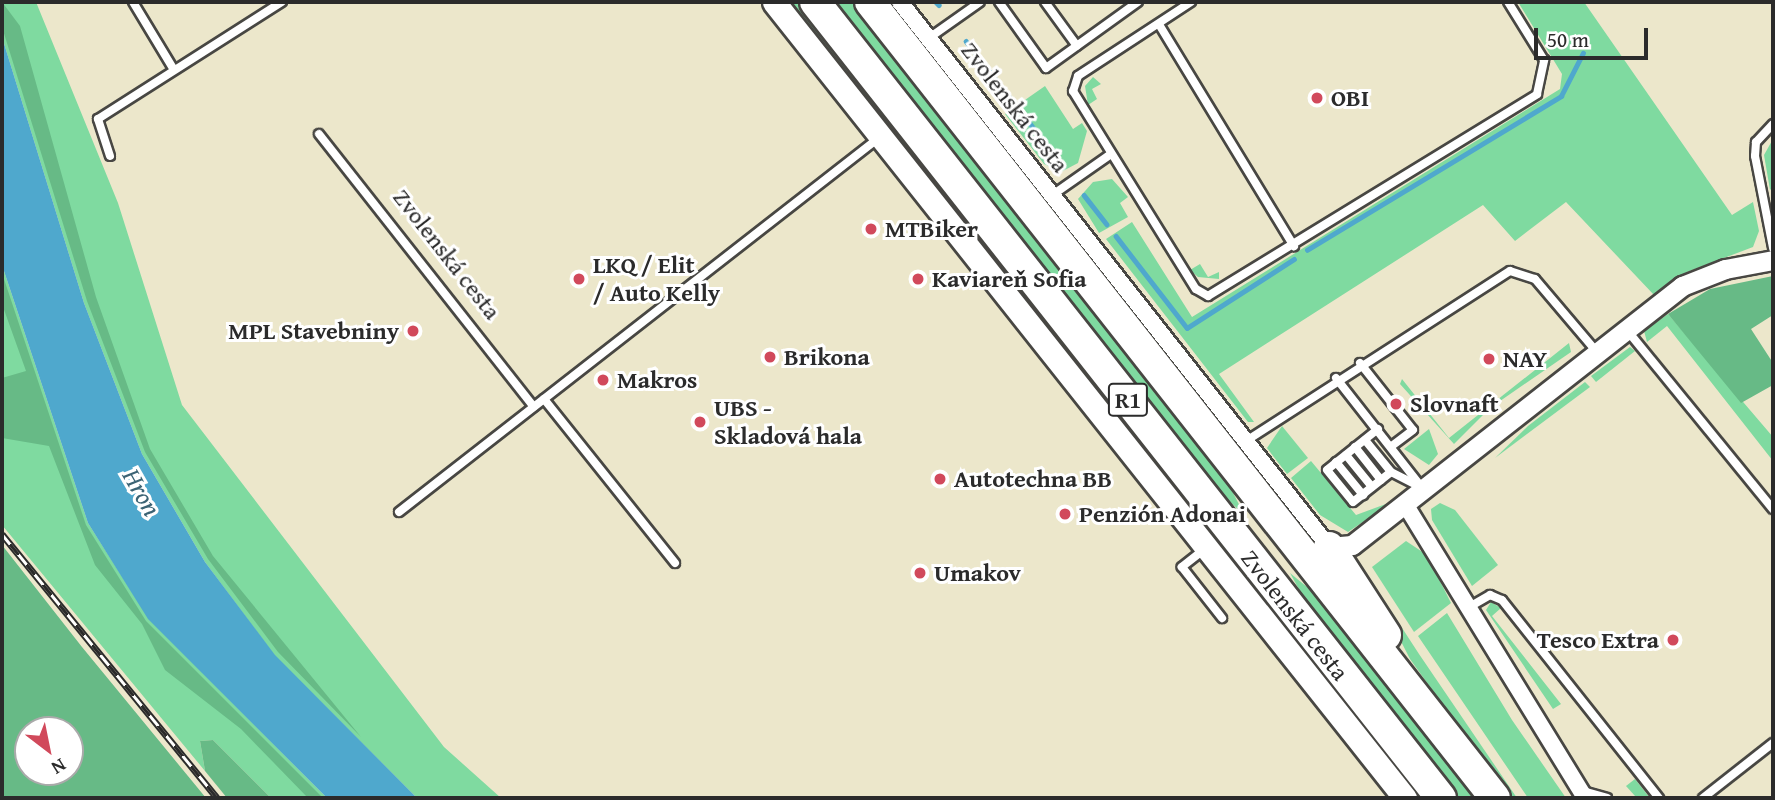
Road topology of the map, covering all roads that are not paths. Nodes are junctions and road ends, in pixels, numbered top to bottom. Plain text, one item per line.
1 (132, 2) edge
2 (282, 2) edge
3 (774, 2) edge
4 (815, 2) edge
5 (870, 2) edge
6 (900, 2) edge
7 (979, 2) edge
8 (999, 2) edge
9 (1045, 2) edge
10 (1138, 2) edge
11 (1191, 2) edge
12 (1508, 2) edge
13 (1160, 26) junction
14 (929, 38) junction
15 (1077, 46) junction
16 (174, 71) junction
17 (1773, 124) edge
18 (319, 134) dead end
19 (882, 135) junction
20 (1111, 155) junction
21 (110, 156) dead end
22 (1051, 196) junction
23 (1294, 246) junction
24 (1773, 248) edge
25 (1773, 260) edge
26 (1626, 329) junction
27 (1597, 352) junction
28 (1360, 363) junction
29 (1336, 378) junction
30 (544, 399) junction
31 (534, 407) junction
32 (1378, 429) junction
33 (1365, 440) junction
34 (1244, 442) junction
35 (1392, 446) junction
36 (1355, 447) junction
37 (1346, 455) junction
38 (1391, 472) junction
39 (1381, 480) junction
40 (1372, 487) junction
41 (1423, 489) junction
42 (1405, 504) junction
43 (1773, 509) edge
44 (399, 512) dead end
45 (1341, 546) junction
46 (1208, 547) junction
47 (674, 563) dead end
48 (1471, 606) junction
49 (1222, 618) dead end
50 (1400, 678) junction
51 (1773, 743) edge
52 (1583, 794) edge
53 (1405, 798) edge
54 (1441, 798) edge
55 (1495, 798) edge
56 (1607, 798) edge
57 (1659, 798) edge
58 (1703, 798) edge

1 - 16 lane
2 - 16 lane
3 - 19 main road, Zvolenská cesta
4 - 54 highway, R1
5 - 50 highway, R1
6 - 14 street, Zvolenská cesta
7 - 14 lane
8 - 15 lane
9 - 15 lane
10 - 15 lane
11 - 13 lane
12 - 23 lane
13 - 20 lane
13 - 23 lane
14 - 22 street, Zvolenská cesta
16 - 21 lane
17 - 24 lane
18 - 31 lane, Zvolenská cesta
19 - 30 lane
19 - 46 main road, Zvolenská cesta
20 - 22 lane
20 - 23 lane
22 - 34 street, Zvolenská cesta
25 - 26 street
26 - 27 street
26 - 43 lane
27 - 28 lane
27 - 41 street
28 - 29 lane
28 - 35 lane
29 - 32 lane
29 - 34 lane
30 - 31 lane
30 - 47 lane
31 - 44 lane
32 - 33 lane
32 - 35 lane
33 - 36 lane
33 - 38 lane
34 - 45 street, Zvolenská cesta
35 - 41 lane
36 - 37 lane
36 - 39 lane
37 - 40 lane
37 - 40 lane
38 - 39 lane
38 - 41 lane
39 - 40 lane
41 - 42 street
42 - 45 street
42 - 48 street
45 - 50 highway
46 - 49 lane
46 - 53 main road, Zvolenská cesta
48 - 52 street
48 - 57 lane
50 - 55 highway, R1
51 - 58 lane
52 - 56 lane

